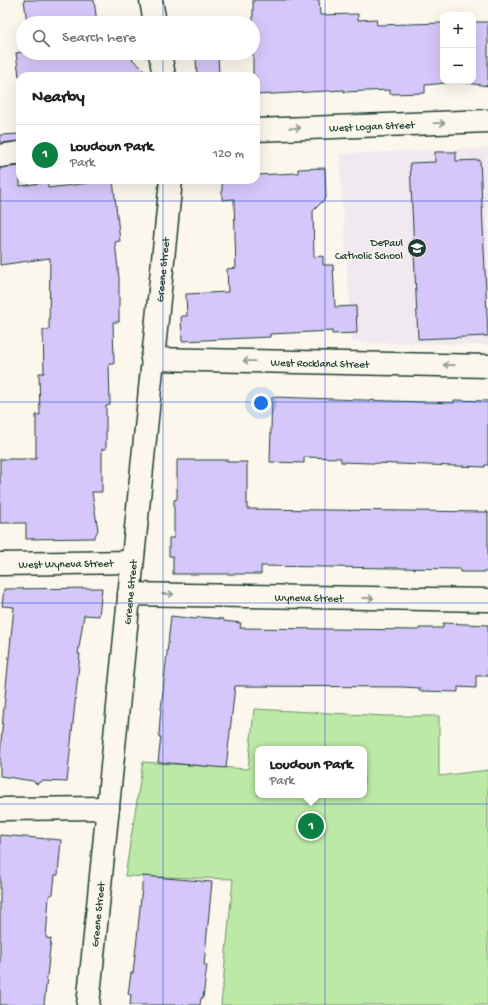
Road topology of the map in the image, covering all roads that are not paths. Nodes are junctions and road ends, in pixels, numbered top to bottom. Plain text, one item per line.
1 (151, 0) edge
2 (154, 16) edge
3 (161, 60) edge
4 (163, 72) edge
5 (488, 121) edge
6 (260, 130) edge
7 (16, 154) edge
8 (0, 156) edge
9 (171, 184) edge
10 (152, 359) junction
11 (488, 366) edge
12 (132, 562) junction
13 (0, 564) edge
14 (129, 594) junction
15 (488, 600) edge
16 (108, 808) junction
17 (0, 809) edge
18 (88, 1005) edge

1 - 2 street
3 - 4 street
6 -> 5 street, West Logan Street
7 - 8 street
9 - 10 street, Greene Street
11 -> 10 street, West Rockland Street
10 - 12 street, Greene Street
12 - 13 street, West Wyneva Street
12 - 14 street, Greene Street
14 -> 15 street, Wyneva Street
14 - 16 street, Greene Street
16 - 17 street
16 - 18 street, Greene Street

